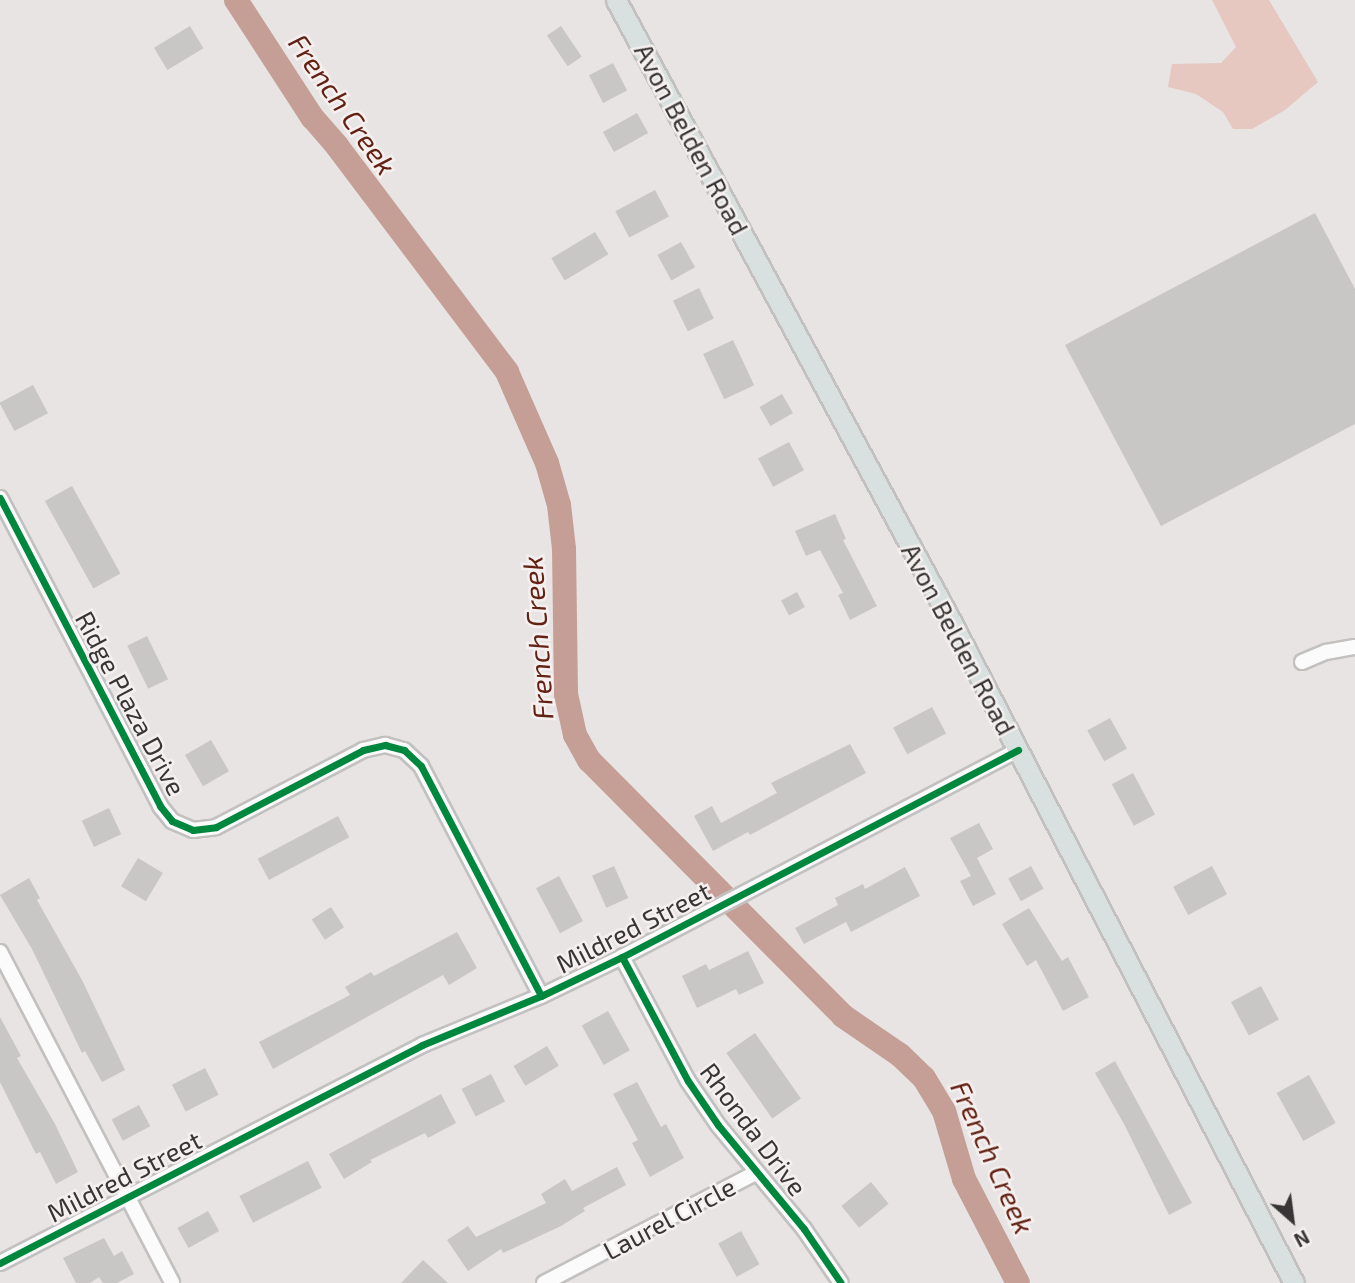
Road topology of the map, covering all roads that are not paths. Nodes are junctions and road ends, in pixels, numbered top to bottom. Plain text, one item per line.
1 (616, 0) edge
2 (0, 498) edge
3 (1355, 647) edge
4 (1302, 662) dead end
5 (1018, 750) junction
6 (0, 952) edge
7 (622, 957) junction
8 (541, 996) junction
9 (757, 1172) junction
10 (127, 1197) junction
11 (0, 1263) edge
12 (172, 1283) edge
13 (544, 1283) edge
14 (841, 1283) edge
15 (1294, 1283) edge

1 - 5 main road, Avon Belden Road
2 - 8 street, Ridge Plaza Drive
3 - 4 street
5 - 7 street, Mildred Street
5 - 15 main road, Avon Belden Road
6 - 10 street
7 - 8 street, Mildred Street
7 - 9 street, Rhonda Drive
8 - 10 street, Mildred Street
9 - 13 street, Laurel Circle
9 - 14 street, Rhonda Drive
10 - 11 street, Mildred Street
10 - 12 street

